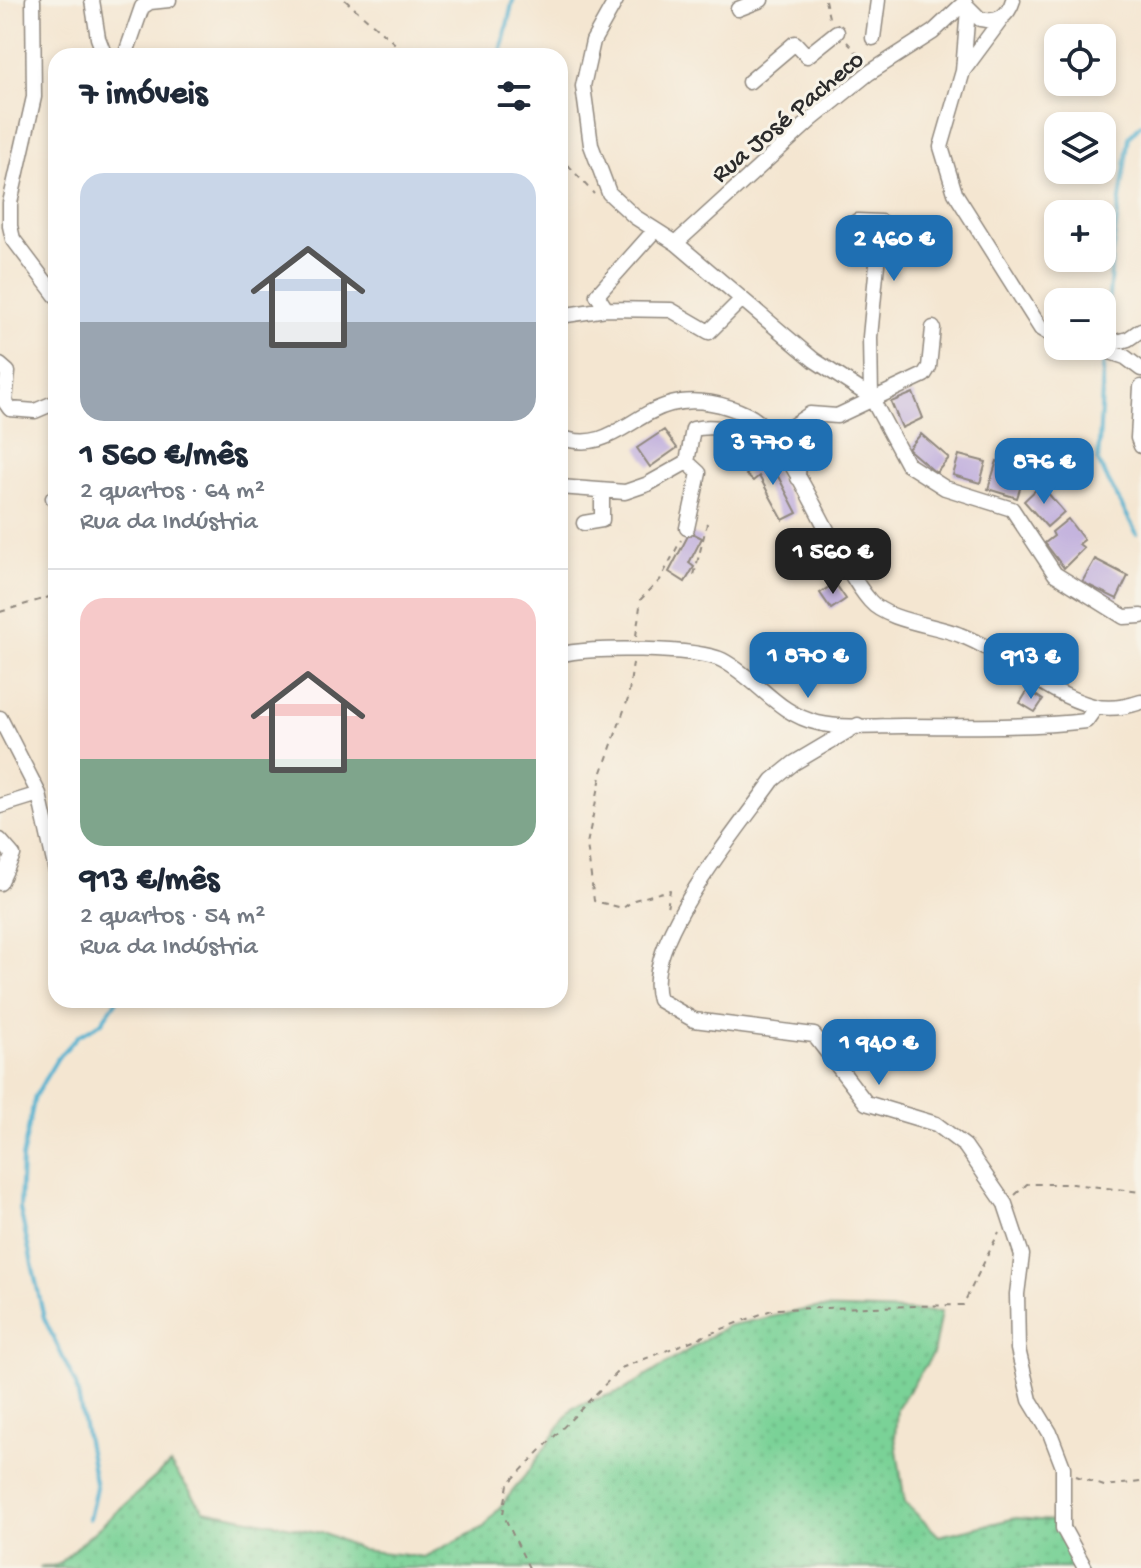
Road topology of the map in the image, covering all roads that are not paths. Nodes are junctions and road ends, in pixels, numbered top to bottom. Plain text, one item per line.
1 (33, 0) edge
2 (92, 0) edge
3 (169, 0) edge
4 (616, 0) edge
5 (761, 0) edge
6 (878, 0) edge
7 (1013, 0) edge
8 (966, 4) edge
9 (738, 9) dead end
10 (1004, 16) junction
11 (837, 32) road end
12 (933, 32) junction
13 (873, 38) dead end
14 (102, 48) edge
15 (128, 48) edge
16 (965, 50) junction
17 (963, 71) junction
18 (749, 82) dead end
19 (857, 221) dead end
20 (655, 230) junction
21 (676, 243) junction
22 (48, 282) edge
23 (741, 300) junction
24 (606, 309) junction
25 (568, 315) edge
26 (933, 328) dead end
27 (1141, 330) edge
28 (1044, 331) edge
29 (1116, 342) edge
30 (1116, 353) edge
31 (0, 365) edge
32 (1141, 369) edge
33 (1141, 387) edge
34 (871, 397) junction
35 (48, 405) edge
36 (568, 438) edge
37 (1141, 446) edge
38 (780, 449) junction
39 (687, 462) junction
40 (798, 479) junction
41 (568, 488) edge
42 (602, 492) junction
43 (690, 521) road end
44 (584, 523) dead end
45 (1141, 616) edge
46 (568, 654) edge
47 (1141, 702) edge
48 (1096, 707) junction
49 (0, 718) edge
50 (858, 725) junction
51 (39, 794) junction
52 (0, 806) edge
53 (48, 835) edge
54 (0, 840) edge
55 (0, 883) edge
56 (1085, 1568) edge

1 - 22 street
2 - 14 street
3 - 15 street
4 - 20 street
5 - 9 street
6 - 13 street
7 - 10 street
8 - 10 street
8 - 12 street, Rua José Pacheco
8 - 16 street
10 - 17 street
11 - 18 street, Rua José Pacheco
12 - 16 street
12 - 21 street, Rua José Pacheco
16 - 17 street
17 - 28 street
19 - 34 street
20 - 21 street
20 - 24 street
21 - 23 street
23 - 24 street
23 - 34 street
24 - 25 street
26 - 34 street
27 - 29 street
30 - 32 street
31 - 35 street
33 - 37 street
34 - 40 street
34 - 45 street
36 - 38 street
38 - 39 street
38 - 40 street
39 - 42 street
39 - 43 street
40 - 48 street
41 - 42 street
42 - 44 street
46 - 50 street
47 - 48 street
48 - 50 street
49 - 51 street
50 - 56 street
51 - 52 street
51 - 53 street
54 - 55 street

